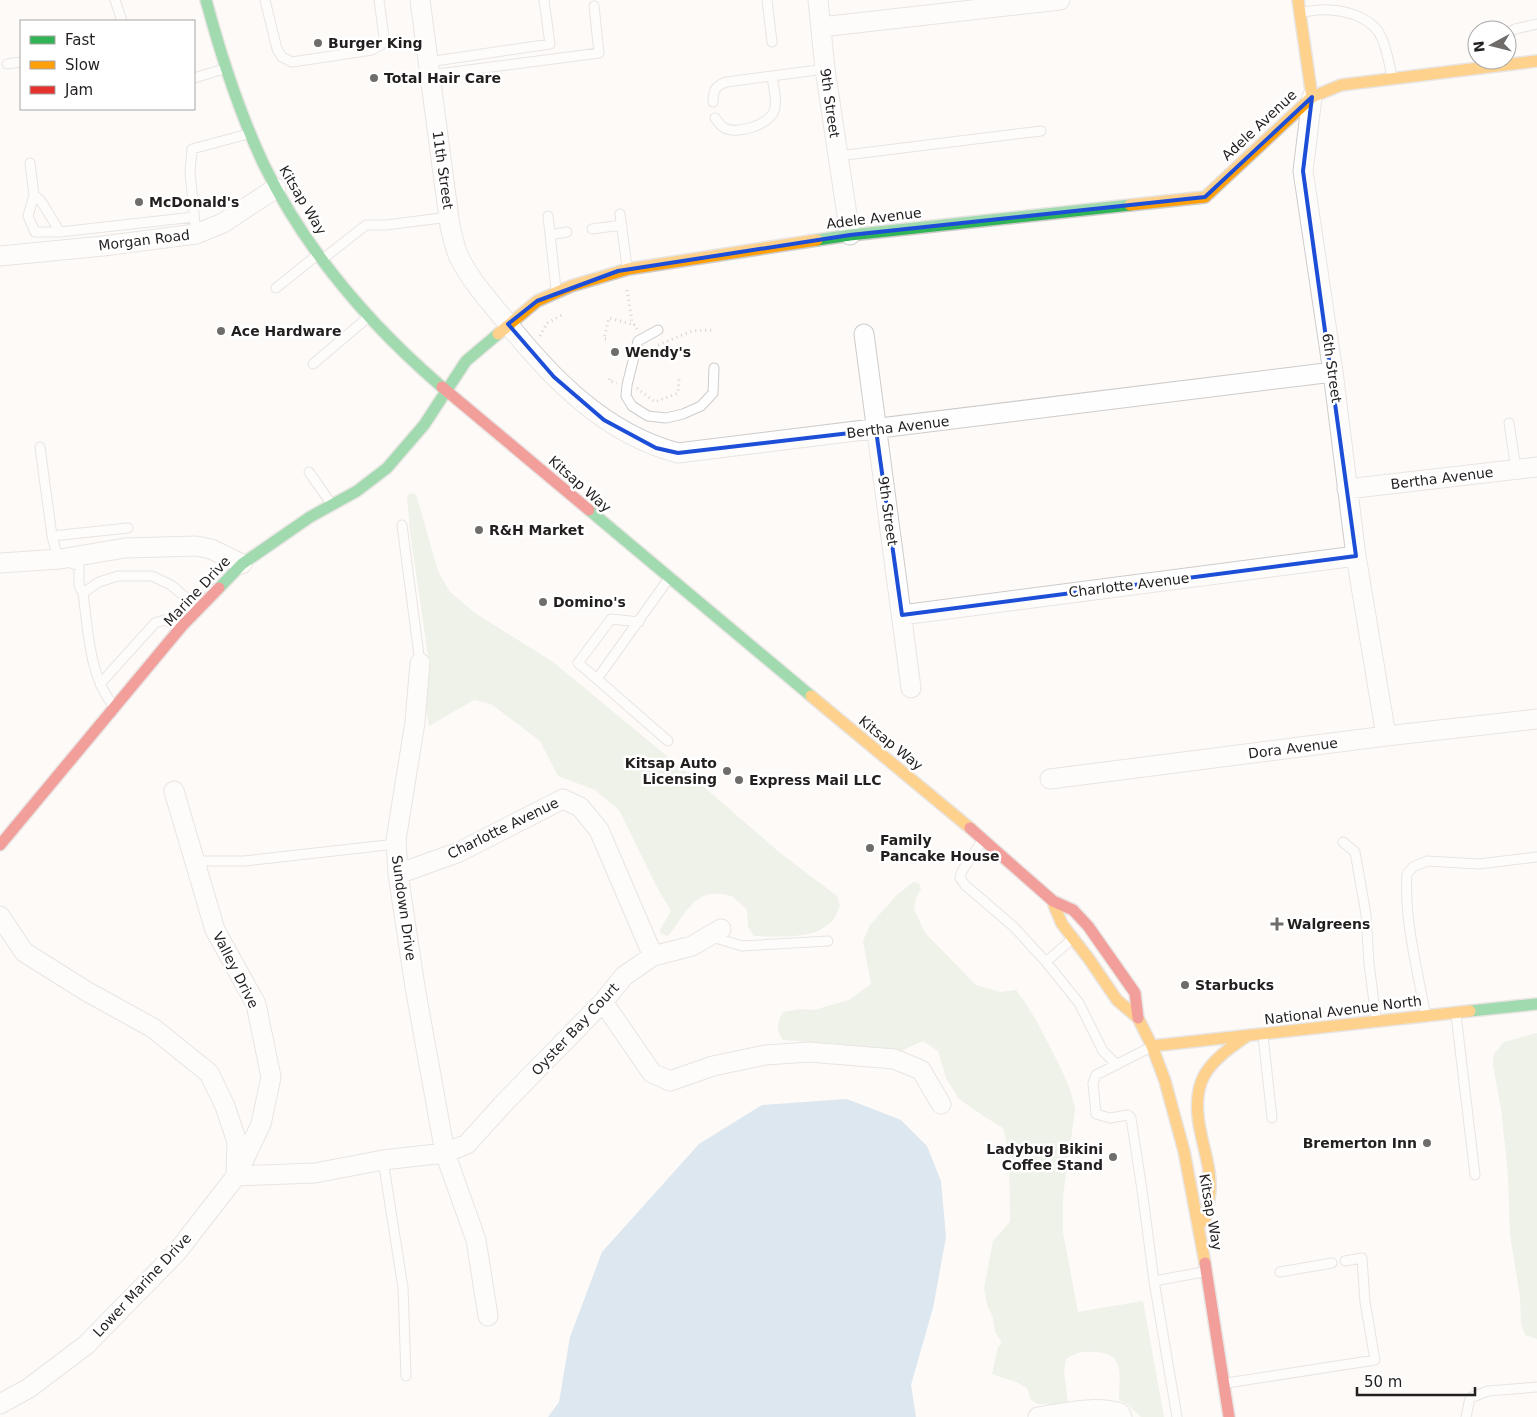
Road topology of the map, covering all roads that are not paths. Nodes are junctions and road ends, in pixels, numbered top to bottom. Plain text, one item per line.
1 (115, 0) edge
2 (206, 0) edge
3 (265, 0) edge
4 (379, 0) edge
5 (420, 0) edge
6 (544, 0) edge
7 (767, 0) edge
8 (818, 0) edge
9 (1060, 0) edge
10 (1298, 0) edge
11 (594, 6) dead end
12 (1300, 12) junction
13 (122, 20) edge
14 (1537, 24) edge
15 (821, 28) junction
16 (1517, 29) edge
17 (772, 42) dead end
18 (1537, 60) edge
19 (20, 62) edge
20 (1517, 62) edge
21 (7, 64) dead end
22 (226, 68) junction
23 (429, 68) junction
24 (1467, 68) edge
25 (825, 69) junction
26 (772, 76) junction
27 (195, 78) edge
28 (1393, 79) junction
29 (1312, 97) junction
30 (713, 102) dead end
31 (715, 118) dead end
32 (1041, 130) dead end
33 (251, 133) junction
34 (838, 156) junction
35 (30, 163) dead end
36 (276, 188) junction
37 (34, 195) junction
38 (620, 214) dead end
39 (548, 216) dead end
40 (449, 217) junction
41 (195, 225) junction
42 (622, 225) junction
43 (592, 229) dead end
44 (60, 232) junction
45 (567, 232) dead end
46 (550, 235) junction
47 (850, 235) junction
48 (0, 256) edge
49 (320, 257) junction
50 (628, 269) junction
51 (276, 288) dead end
52 (557, 292) junction
53 (368, 317) junction
54 (508, 324) junction
55 (658, 330) dead end
56 (864, 334) dead end
57 (313, 364) dead end
58 (714, 368) dead end
59 (1333, 372) junction
60 (445, 392) junction
61 (1510, 423) dead end
62 (876, 430) junction
63 (40, 447) dead end
64 (1537, 467) edge
65 (1516, 469) junction
66 (309, 472) dead end
67 (1347, 489) junction
68 (332, 505) junction
69 (402, 524) dead end
70 (128, 528) dead end
71 (52, 536) junction
72 (1356, 556) junction
73 (60, 559) junction
74 (0, 564) edge
75 (242, 564) junction
76 (669, 579) junction
77 (83, 593) junction
78 (194, 614) junction
79 (902, 615) junction
80 (639, 622) junction
81 (182, 626) junction
82 (420, 662) joint
83 (597, 680) junction
84 (100, 684) junction
85 (911, 688) dead end
86 (116, 708) junction
87 (1537, 719) edge
88 (1386, 736) junction
89 (668, 741) dead end
90 (1050, 779) dead end
91 (174, 791) dead end
92 (984, 839) junction
93 (1342, 842) dead end
94 (396, 844) junction
95 (0, 845) edge
96 (1537, 857) edge
97 (195, 861) junction
98 (398, 874) junction
99 (1053, 901) junction
100 (0, 916) edge
101 (715, 933) joint
102 (1073, 938) junction
103 (828, 941) dead end
104 (653, 956) junction
105 (1046, 962) junction
106 (603, 1002) junction
107 (1537, 1004) edge
108 (1456, 1012) junction
109 (1426, 1015) junction
110 (1138, 1018) junction
111 (1376, 1021) junction
112 (1262, 1034) junction
113 (1247, 1036) junction
114 (1152, 1046) junction
115 (1117, 1065) junction
116 (942, 1104) dead end
117 (1272, 1118) dead end
118 (444, 1153) junction
119 (383, 1160) junction
120 (1475, 1175) dead end
121 (236, 1176) junction
122 (1202, 1242) junction
123 (1345, 1261) dead end
124 (1332, 1263) dead end
125 (1206, 1271) junction
126 (1280, 1272) dead end
127 (1154, 1281) junction
128 (488, 1316) dead end
129 (406, 1376) dead end
130 (1224, 1384) junction
131 (1537, 1386) edge
132 (0, 1404) edge
133 (1038, 1417) edge
134 (1122, 1417) edge
135 (1177, 1417) edge
136 (1229, 1417) edge
137 (1466, 1417) edge

1 - 13 lane
2 - 22 main road, Kitsap Way
3 - 4 lane
5 - 23 street, 11th Street
6 - 23 lane
7 - 17 lane
8 - 15 street, 9th Street
9 - 15 street
10 - 12 main road, 6th Street
11 - 23 lane
12 - 28 lane
12 - 29 main road, 6th Street
14 - 16 lane
15 - 25 street, 9th Street
18 - 20 main road
19 - 21 lane
22 - 27 lane
22 - 33 main road, Kitsap Way
23 - 40 street, 11th Street
24 - 28 main road
25 - 26 lane
25 - 34 street, 9th Street
26 - 30 lane
26 - 31 lane
28 - 29 main road
29 - 47 main road, Adele Avenue
29 - 59 street, 6th Street
32 - 34 lane
33 - 36 main road, Kitsap Way
33 - 41 lane
34 - 47 street, 9th Street
35 - 37 lane
36 - 41 street, Morgan Road
36 - 49 main road, Kitsap Way
37 - 44 lane
37 - 44 lane
38 - 42 lane
39 - 46 lane
40 - 49 lane
40 - 54 street, 11th Street
41 - 44 lane
41 - 48 street, Morgan Road
42 - 43 lane
42 - 50 lane
45 - 46 lane
46 - 52 lane
47 - 50 main road, Adele Avenue
49 - 51 lane
49 - 53 main road, Kitsap Way
50 - 52 main road, Adele Avenue
52 - 54 main road, Adele Avenue
53 - 57 lane
53 - 60 main road, Kitsap Way
54 - 60 main road, Adele Avenue
54 - 62 street, Bertha Avenue
55 - 58 lane
56 - 62 street, 9th Street
59 - 62 street, Bertha Avenue
59 - 67 street, 6th Street
60 - 68 main road, Marine Drive
60 - 76 main road, Kitsap Way
61 - 65 lane
62 - 79 street, 9th Street
63 - 71 lane
64 - 65 street, Bertha Avenue
65 - 67 street, Bertha Avenue
66 - 68 lane
67 - 72 street, 6th Street
68 - 75 main road, Marine Drive
69 - 82 lane
70 - 71 lane
71 - 73 lane
72 - 79 street, Charlotte Avenue
72 - 88 street, 6th Street
73 - 74 street
73 - 75 street
73 - 77 lane
75 - 78 main road, Marine Drive
76 - 80 lane
76 - 92 main road, Kitsap Way
77 - 78 lane
77 - 84 lane
78 - 81 main road, Marine Drive
79 - 85 street, 9th Street
80 - 83 lane
80 - 83 lane
81 - 84 lane
81 - 86 main road, Marine Drive
82 - 94 street, Sundown Drive
83 - 89 lane
84 - 86 lane
86 - 95 main road, Marine Drive
87 - 88 street, Dora Avenue
88 - 90 street, Dora Avenue
91 - 97 street, Valley Drive
92 - 99 main road, Kitsap Way
92 - 105 lane
93 - 111 lane
94 - 97 lane
94 - 98 street, Sundown Drive
96 - 109 lane
97 - 121 street, Valley Drive
98 - 104 street, Charlotte Avenue
98 - 118 street, Sundown Drive
99 - 102 main road, Kitsap Way
99 - 110 main road, Kitsap Way
100 - 121 street
101 - 103 lane
101 - 104 street, Oyster Bay Court
102 - 105 lane
102 - 110 main road, Kitsap Way
104 - 106 street, Oyster Bay Court
105 - 115 lane
106 - 116 street
106 - 118 street, Oyster Bay Court
107 - 108 main road, National Avenue North
108 - 109 main road, National Avenue North
108 - 120 lane
109 - 111 main road, National Avenue North
110 - 114 main road, Kitsap Way
111 - 112 main road, National Avenue North
112 - 113 main road, National Avenue North
112 - 117 lane
113 - 114 main road, National Avenue North
113 - 122 main road
114 - 115 lane
114 - 122 main road, Kitsap Way
115 - 127 lane
118 - 119 street
118 - 128 street, Sundown Drive
119 - 121 street
119 - 129 lane
121 - 132 street, Lower Marine Drive
122 - 125 main road, Kitsap Way
123 - 130 lane
124 - 126 lane
125 - 127 lane
125 - 130 main road, Kitsap Way
127 - 135 lane
130 - 136 main road, Kitsap Way
131 - 137 lane
133 - 134 street

